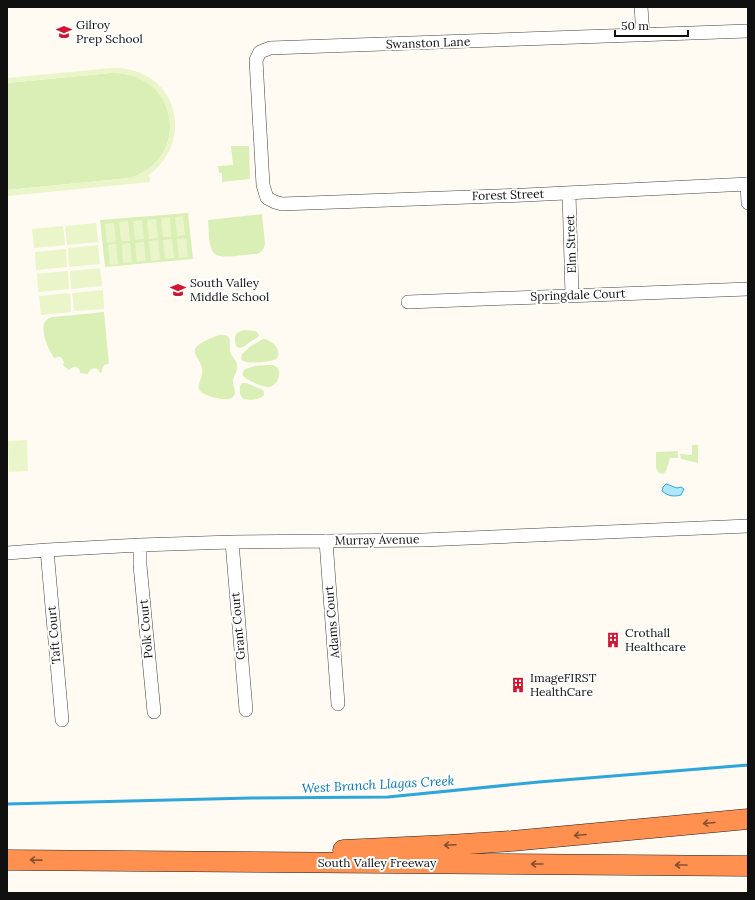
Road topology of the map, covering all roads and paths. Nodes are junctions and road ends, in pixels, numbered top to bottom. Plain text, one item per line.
1 (641, 7) edge
2 (748, 31) edge
3 (643, 35) junction
4 (748, 184) edge
5 (569, 193) junction
6 (269, 200) joint
7 (748, 203) edge
8 (748, 289) edge
9 (572, 295) junction
10 (408, 302) dead end
11 (748, 526) edge
12 (326, 541) junction
13 (232, 542) junction
14 (140, 545) junction
15 (47, 550) junction
16 (7, 553) edge
17 (338, 704) dead end
18 (246, 710) dead end
19 (154, 712) dead end
20 (62, 720) dead end
21 (748, 819) edge
22 (7, 860) edge
23 (65, 860) junction
24 (748, 866) edge

1 - 3 street
2 - 3 street, Swanston Lane
3 - 6 street, Swanston Lane
4 - 5 street, Forest Street
4 - 7 street
5 - 6 street, Forest Street
5 - 9 street, Elm Street
8 - 9 street, Springdale Court
9 - 10 street, Springdale Court
11 - 12 street, Murray Avenue
12 - 13 street, Murray Avenue
12 - 17 street, Adams Court
13 - 14 street, Murray Avenue
13 - 18 street, Grant Court
14 - 15 street, Murray Avenue
14 - 19 street, Polk Court
15 - 16 street, Murray Avenue
15 - 20 street, Taft Court
21 -> 23 highway
23 -> 22 highway, South Valley Freeway
24 -> 23 highway, South Valley Freeway

